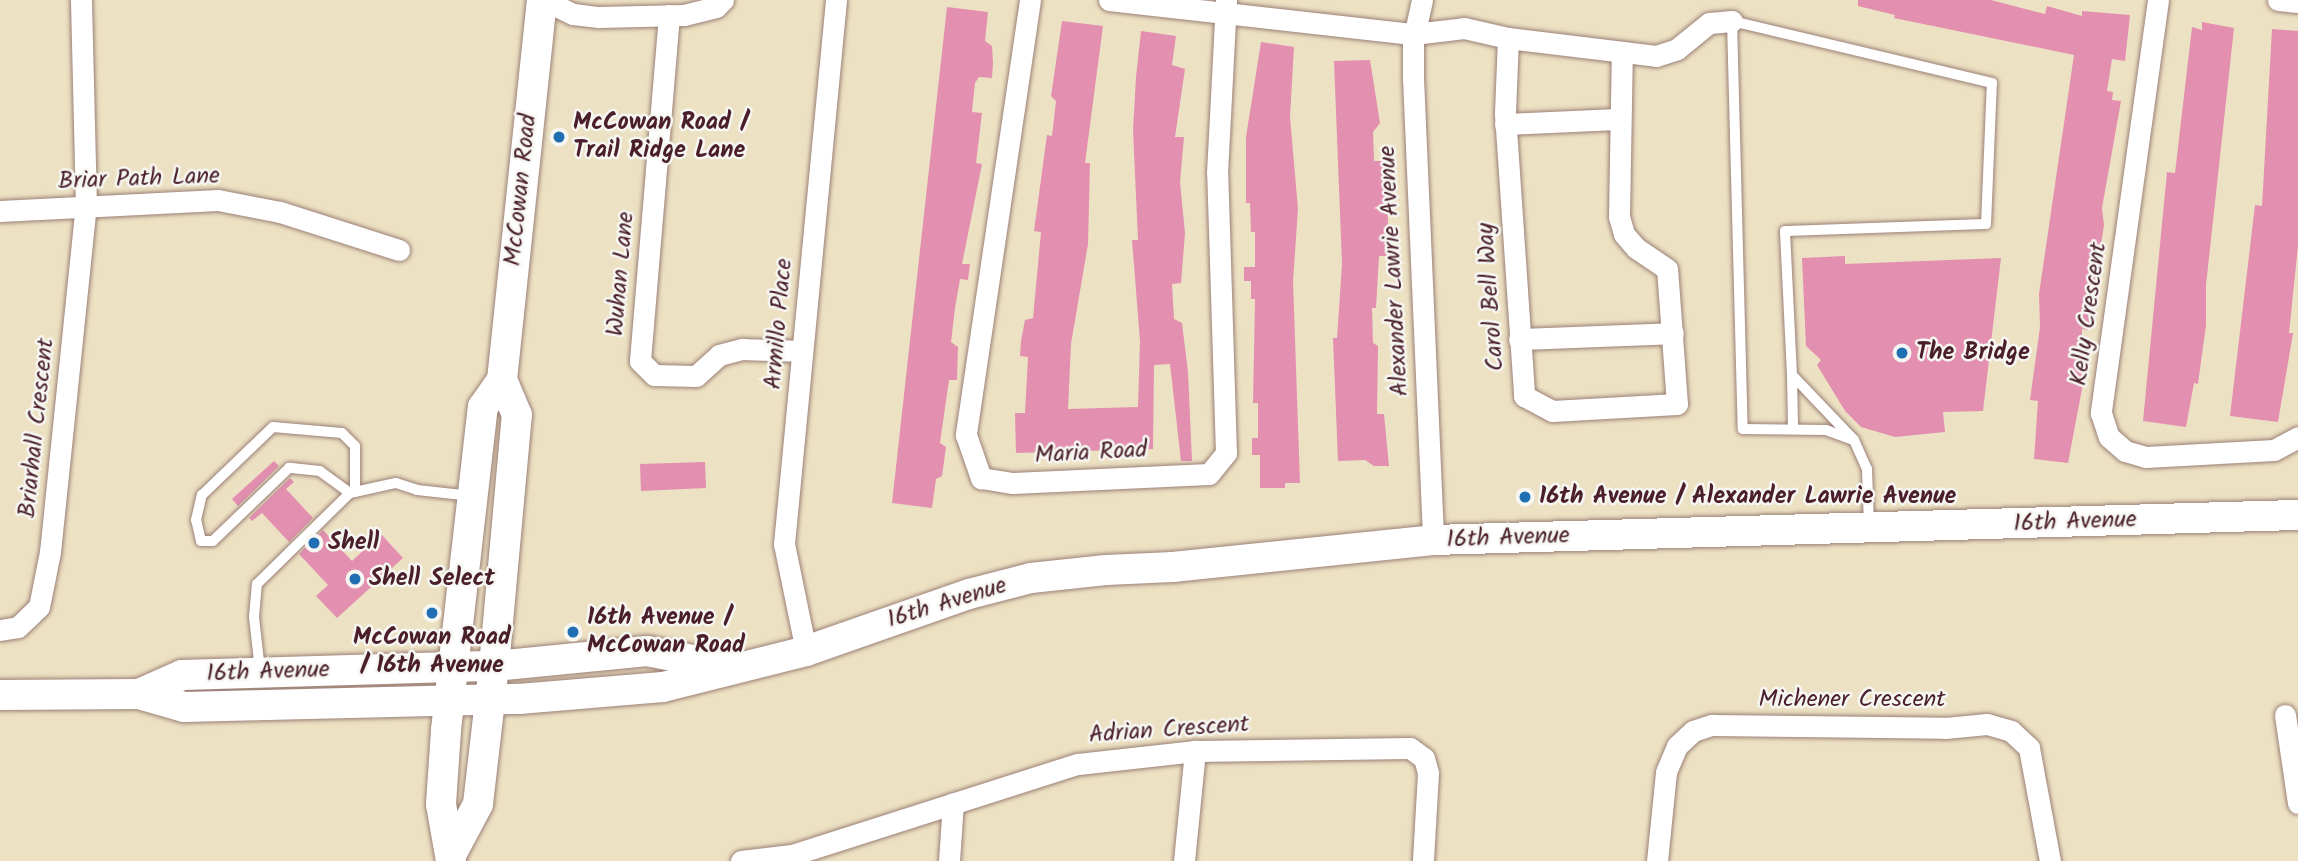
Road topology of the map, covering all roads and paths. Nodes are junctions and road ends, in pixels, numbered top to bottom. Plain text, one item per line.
1 (81, 0) edge
2 (543, 0) edge
3 (723, 0) edge
4 (836, 0) edge
5 (1030, 0) edge
6 (1109, 0) edge
7 (1422, 0) edge
8 (2158, 0) edge
9 (2278, 0) edge
10 (2298, 2) edge
11 (1226, 6) edge
12 (669, 15) junction
13 (1732, 21) junction
14 (1414, 34) junction
15 (1508, 38) junction
16 (1622, 52) junction
17 (1618, 119) junction
18 (1505, 124) junction
19 (86, 206) junction
20 (0, 211) edge
21 (399, 250) dead end
22 (1672, 333) junction
23 (1519, 339) junction
24 (803, 351) junction
25 (1792, 376) junction
26 (502, 380) junction
27 (1793, 428) junction
28 (2298, 437) edge
29 (1854, 440) junction
30 (353, 492) junction
31 (476, 496) junction
32 (2298, 515) edge
33 (1869, 528) junction
34 (1433, 540) junction
35 (0, 630) edge
36 (806, 651) junction
37 (494, 666) junction
38 (453, 667) junction
39 (734, 669) junction
40 (260, 673) junction
41 (139, 694) junction
42 (0, 695) edge
43 (490, 700) junction
44 (449, 702) junction
45 (2285, 715) dead end
46 (1195, 751) junction
47 (953, 803) junction
48 (2298, 803) edge
49 (451, 857) edge
50 (741, 861) edge
51 (949, 861) edge
52 (1184, 861) edge
53 (1423, 861) edge
54 (1657, 861) edge
55 (2050, 861) edge

1 - 19 street, Briarhall Crescent
2 - 12 street
2 - 26 main road, McCowan Road
3 - 12 street
4 - 24 street, Armillo Place
5 - 11 street, Maria Road
6 - 11 street
7 - 14 street, Alexander Lawrie Avenue
8 - 28 street, Kelly Crescent
9 - 10 street
11 - 14 street
12 - 24 street, Wuhan Lane
13 - 16 street
13 - 25 lane
13 - 27 lane
14 - 15 street
14 - 34 street, Alexander Lawrie Avenue
15 - 16 street
15 - 18 street, Carol Bell Way
16 - 17 street
17 - 18 street
17 - 22 street
18 - 23 street, Carol Bell Way
19 - 20 street, Briar Path Lane
19 - 21 street, Briar Path Lane
19 - 35 street, Briarhall Crescent
22 - 23 street
22 - 23 street, Carol Bell Way
24 - 36 street, Armillo Place
25 - 27 lane
25 - 29 lane
26 - 31 main road, McCowan Road
26 - 37 main road, McCowan Road
27 - 29 lane
29 - 33 lane
30 - 30 lane
30 - 31 lane
30 - 40 lane
31 - 38 main road, McCowan Road
32 - 33 main road, 16th Avenue
33 - 34 main road, 16th Avenue
34 - 36 main road, 16th Avenue
36 - 39 main road, 16th Avenue
37 - 38 main road, 16th Avenue
37 - 39 main road, 16th Avenue
37 - 43 main road, McCowan Road
38 - 40 main road, 16th Avenue
38 - 44 main road, McCowan Road
39 - 43 main road, 16th Avenue
40 - 41 main road, 16th Avenue
41 - 42 main road, 16th Avenue
41 - 44 main road, 16th Avenue
43 - 44 main road, 16th Avenue
43 - 49 main road, McCowan Road
44 - 49 main road, McCowan Road
45 - 48 street
46 - 47 street, Adrian Crescent
46 - 52 street
46 - 53 street, Adrian Crescent
47 - 50 street, Adrian Crescent
47 - 51 street
54 - 55 street, Michener Crescent

